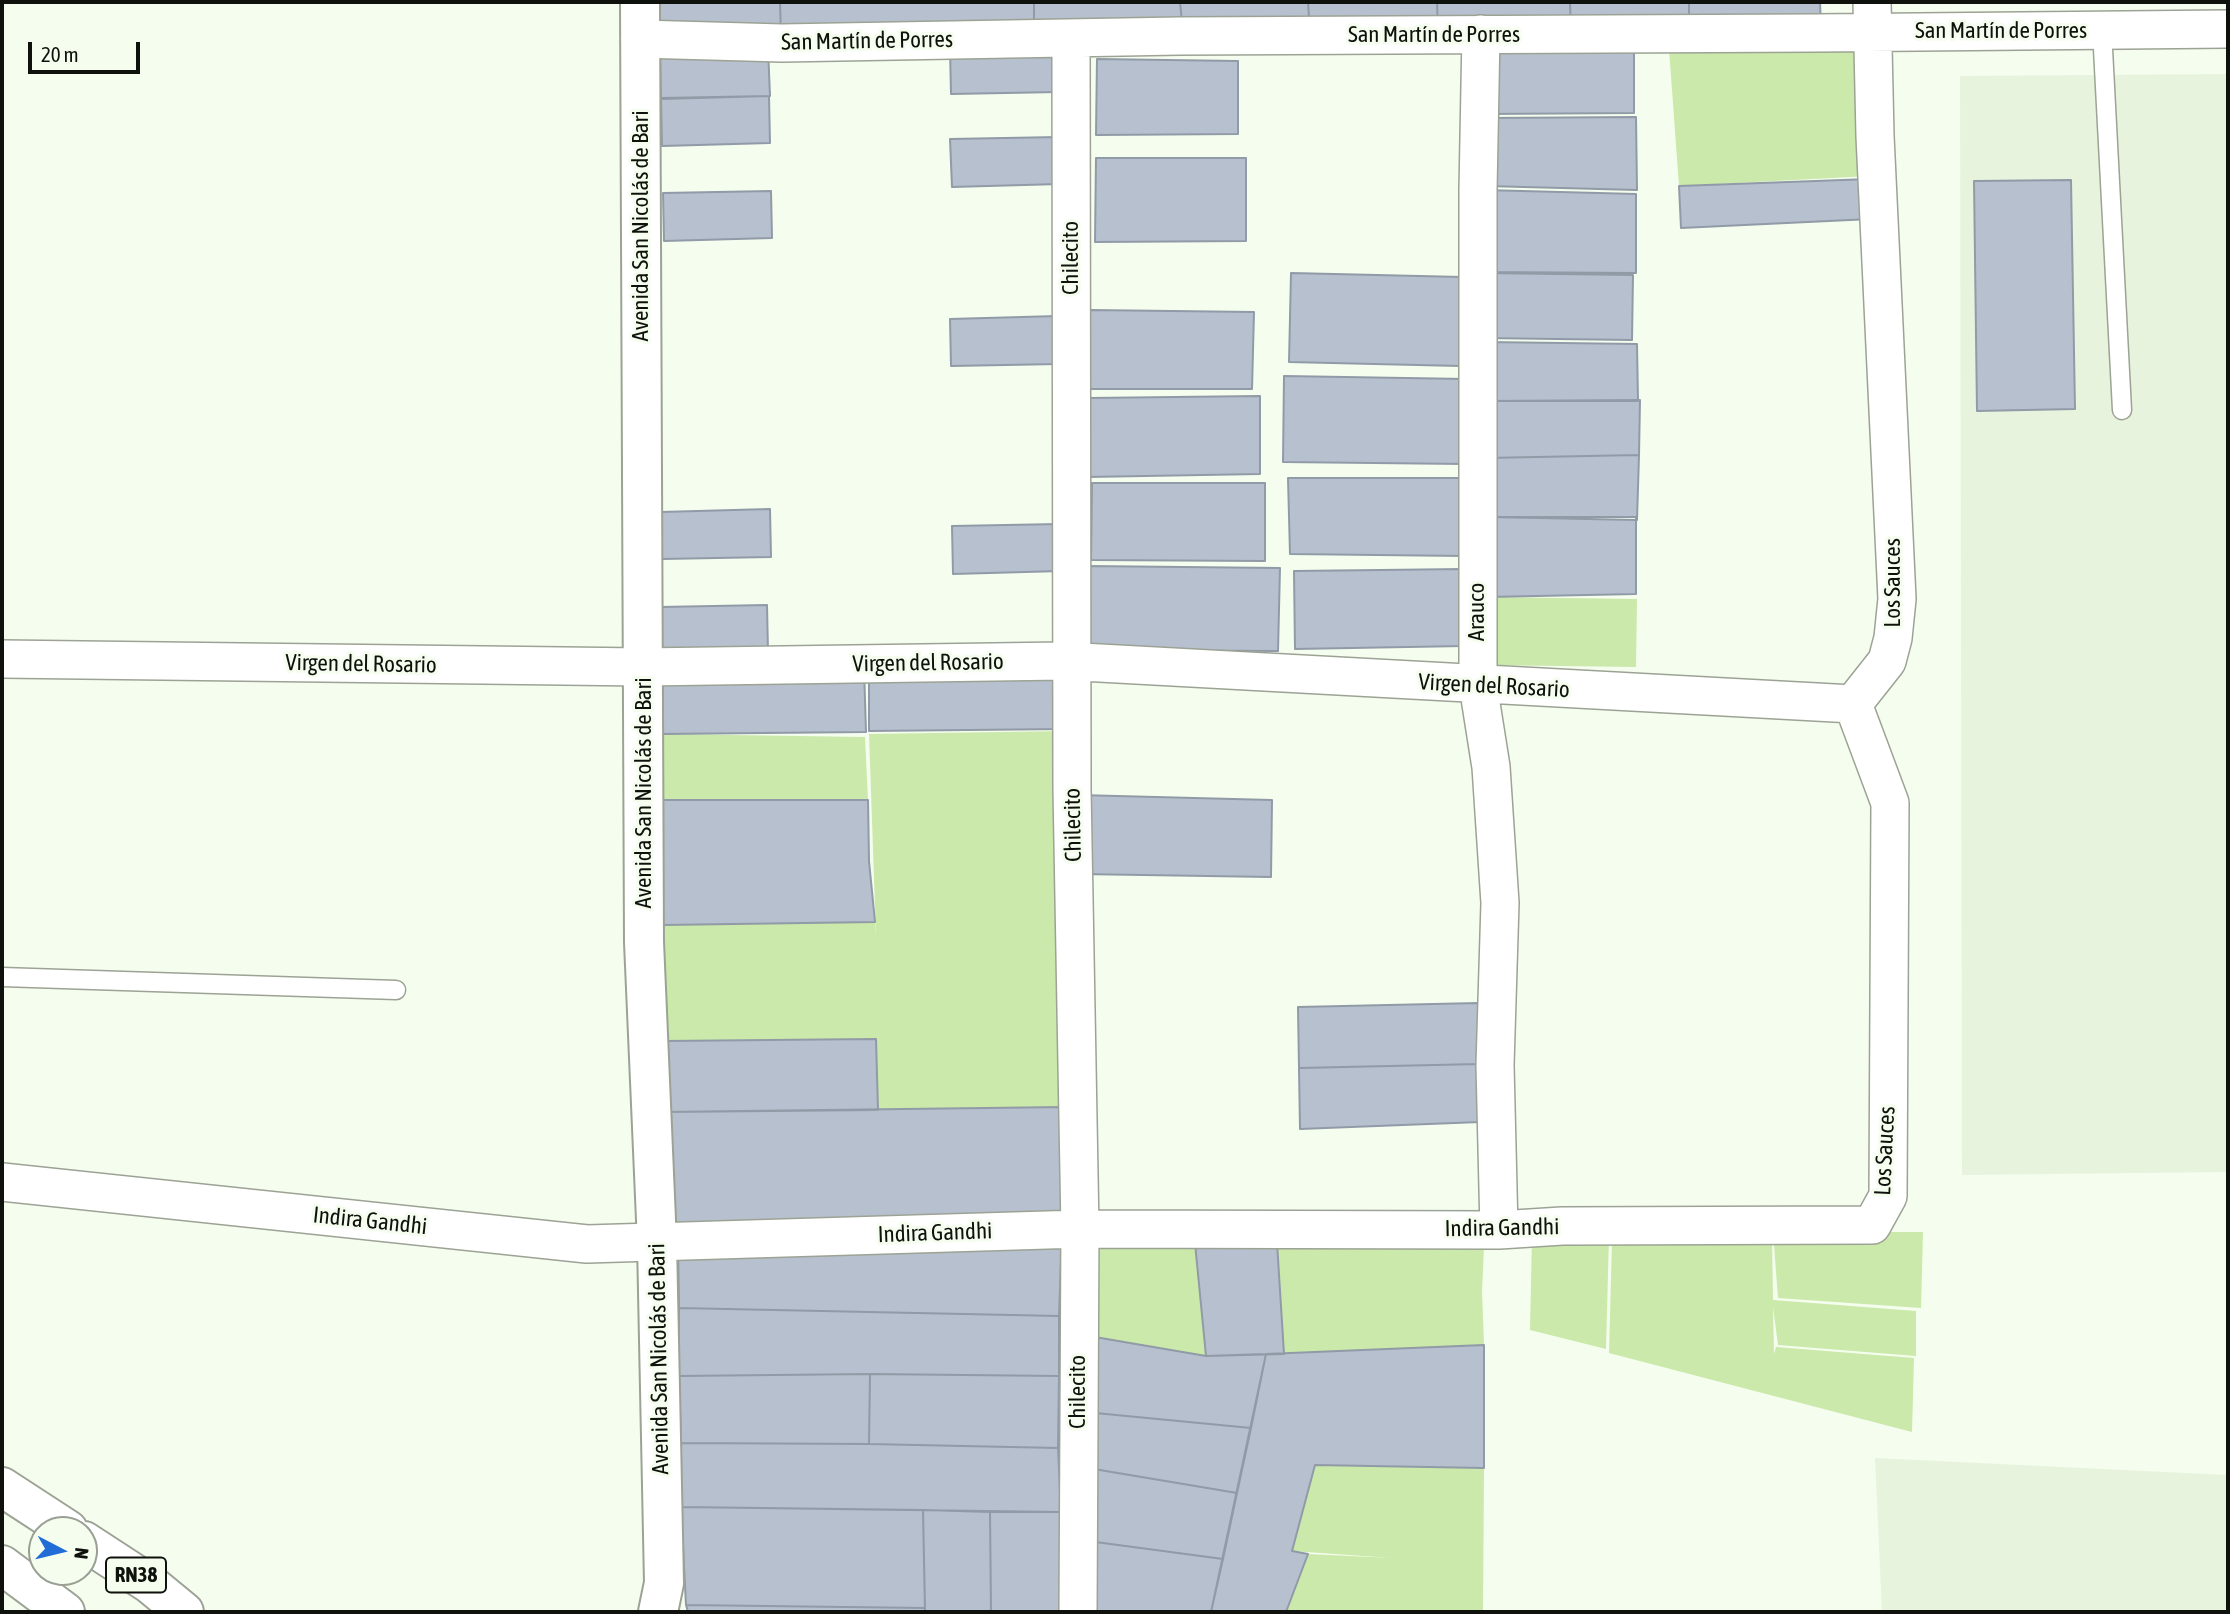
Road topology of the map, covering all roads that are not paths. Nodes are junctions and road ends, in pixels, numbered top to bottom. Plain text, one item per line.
1 (639, 2) edge
2 (1872, 17) edge
3 (2228, 29) edge
4 (2102, 30) junction
5 (1481, 34) junction
6 (1071, 38) junction
7 (640, 39) junction
8 (2122, 410) dead end
9 (2, 659) edge
10 (1072, 663) junction
11 (643, 667) junction
12 (1478, 685) junction
13 (1853, 704) junction
14 (2, 977) edge
15 (396, 990) dead end
16 (2, 1182) edge
17 (1872, 1225) joint
18 (1080, 1228) junction
19 (1499, 1230) junction
20 (657, 1243) junction
21 (2, 1487) edge
22 (47, 1516) edge
23 (98, 1550) edge
24 (2, 1565) edge
25 (665, 1603) edge
26 (65, 1612) edge
27 (184, 1612) edge
28 (1078, 1612) edge

1 - 7 main road, Avenida San Nicolás de Bari
2 - 4 street, San Martín de Porres
2 - 5 street, San Martín de Porres
2 - 13 street, Los Sauces
3 - 4 street, San Martín de Porres
4 - 8 lane
5 - 6 street, San Martín de Porres
5 - 12 street, Arauco
6 - 7 street, San Martín de Porres
6 - 10 street, Chilecito
7 - 11 main road, Avenida San Nicolás de Bari
9 - 11 street, Virgen del Rosario
10 - 11 street, Virgen del Rosario
10 - 12 street, Virgen del Rosario
10 - 18 street, Chilecito
11 - 20 main road, Avenida San Nicolás de Bari
12 - 13 street, Virgen del Rosario
12 - 19 street, Arauco
13 - 17 street, Los Sauces
14 - 15 lane
16 - 20 street, Indira Gandhi
17 - 19 street, Indira Gandhi
18 - 19 street, Indira Gandhi
18 - 20 street, Indira Gandhi
18 - 28 street, Chilecito
20 - 25 main road, Avenida San Nicolás de Bari
21 - 22 main road
23 - 27 main road, RN38
24 - 26 main road

